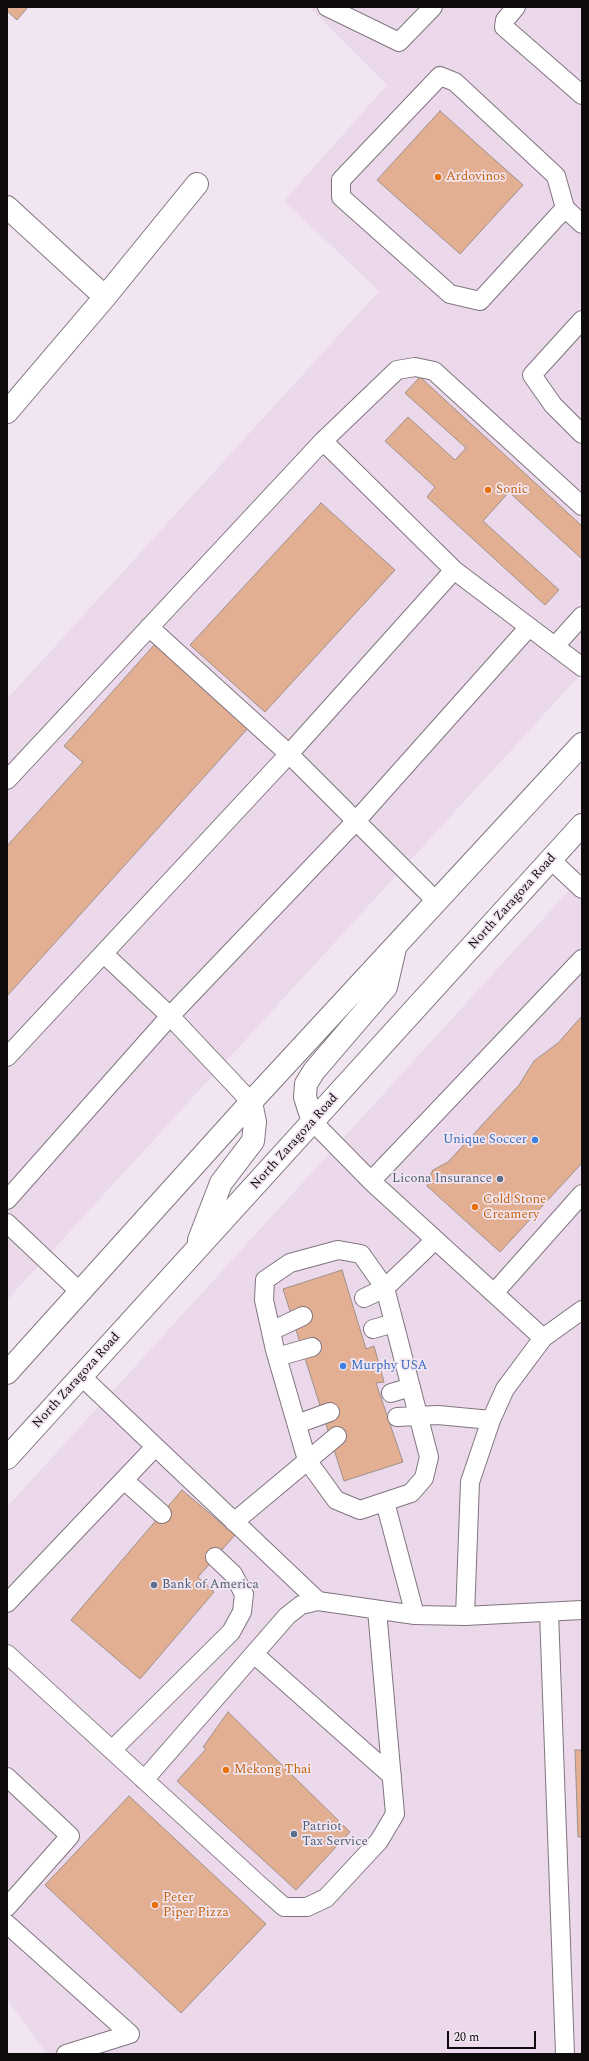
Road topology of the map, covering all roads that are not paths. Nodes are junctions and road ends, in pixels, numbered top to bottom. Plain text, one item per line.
1 (327, 7) edge
2 (433, 7) edge
3 (516, 7) edge
4 (348, 11) edge
5 (582, 95) edge
6 (197, 184) dead end
7 (7, 207) edge
8 (565, 208) junction
9 (582, 224) edge
10 (105, 297) junction
11 (582, 320) edge
12 (7, 412) edge
13 (582, 434) edge
14 (323, 441) junction
15 (582, 506) edge
16 (454, 570) junction
17 (582, 616) edge
18 (149, 627) junction
19 (529, 627) junction
20 (555, 646) junction
21 (582, 667) edge
22 (582, 744) edge
23 (289, 754) junction
24 (7, 780) edge
25 (356, 820) junction
26 (582, 825) edge
27 (551, 860) junction
28 (582, 889) edge
29 (437, 902) junction
30 (395, 947) junction
31 (104, 954) junction
32 (582, 959) edge
33 (170, 1016) junction
34 (7, 1057) edge
35 (251, 1102) junction
36 (313, 1122) junction
37 (371, 1181) junction
38 (582, 1194) edge
39 (7, 1200) edge
40 (7, 1223) edge
41 (435, 1240) junction
42 (194, 1252) junction
43 (385, 1288) junction
44 (80, 1292) junction
45 (494, 1293) junction
46 (364, 1298) dead end
47 (582, 1310) edge
48 (303, 1316) dead end
49 (394, 1323) junction
50 (373, 1329) dead end
51 (270, 1331) junction
52 (543, 1338) junction
53 (312, 1347) dead end
54 (277, 1357) junction
55 (7, 1373) edge
56 (81, 1376) junction
57 (411, 1388) junction
58 (391, 1393) dead end
59 (330, 1412) dead end
60 (418, 1416) junction
61 (397, 1417) dead end
62 (491, 1420) junction
63 (297, 1424) junction
64 (337, 1436) dead end
65 (155, 1447) junction
66 (7, 1458) edge
67 (307, 1460) junction
68 (124, 1480) junction
69 (385, 1502) junction
70 (162, 1514) dead end
71 (234, 1522) junction
72 (215, 1557) dead end
73 (318, 1601) junction
74 (7, 1603) edge
75 (377, 1610) junction
76 (582, 1610) edge
77 (549, 1612) junction
78 (415, 1615) junction
79 (465, 1616) junction
80 (7, 1654) edge
81 (254, 1654) junction
82 (112, 1750) junction
83 (392, 1776) junction
84 (7, 1777) edge
85 (144, 1780) junction
86 (7, 1908) edge
87 (7, 1924) edge
88 (66, 2054) edge
89 (565, 2054) edge

1 - 4 lane
2 - 4 lane
3 - 5 lane
6 - 10 main road
7 - 10 main road
8 - 8 lane
8 - 9 lane
10 - 12 main road
11 - 13 lane
14 - 15 lane
14 - 16 lane
14 - 18 lane
16 - 19 lane
16 - 23 lane
17 - 20 lane
18 - 23 lane
18 - 24 lane
19 - 20 lane
19 - 25 lane
20 - 21 lane
22 - 29 main road
23 - 25 lane
23 - 31 lane
25 - 29 lane
25 - 33 lane
26 - 27 main road, North Zaragoza Road
27 - 28 lane
27 - 36 main road, North Zaragoza Road
29 - 30 main road
30 - 35 main road
30 - 36 main road
31 - 33 lane
31 - 34 lane
32 - 37 lane
33 - 35 lane
33 - 39 lane
35 - 42 main road
35 - 44 main road
36 - 37 lane
36 - 42 main road, North Zaragoza Road
37 - 41 lane
38 - 45 lane
40 - 44 lane
41 - 43 lane
41 - 45 lane
42 - 56 main road, North Zaragoza Road
43 - 46 lane
43 - 49 lane
43 - 51 lane
44 - 55 main road
45 - 52 lane
47 - 52 lane
48 - 51 lane
49 - 50 lane
49 - 57 lane
51 - 54 lane
52 - 62 lane
53 - 54 lane
54 - 63 lane
56 - 65 lane
56 - 66 main road, North Zaragoza Road
57 - 58 lane
57 - 60 lane
59 - 63 lane
60 - 61 lane
60 - 62 lane
60 - 69 lane
62 - 79 lane
63 - 67 lane
64 - 67 lane
65 - 68 lane
65 - 71 lane
67 - 69 lane
67 - 71 lane
68 - 70 lane
68 - 74 lane
69 - 78 lane
71 - 73 lane
72 - 82 lane
73 - 75 lane
73 - 81 lane
75 - 78 lane
75 - 83 lane
76 - 77 lane
77 - 79 lane
77 - 89 lane
78 - 79 lane
80 - 82 lane
81 - 83 lane
81 - 85 lane
82 - 85 lane
83 - 85 lane
84 - 86 lane
87 - 88 lane

